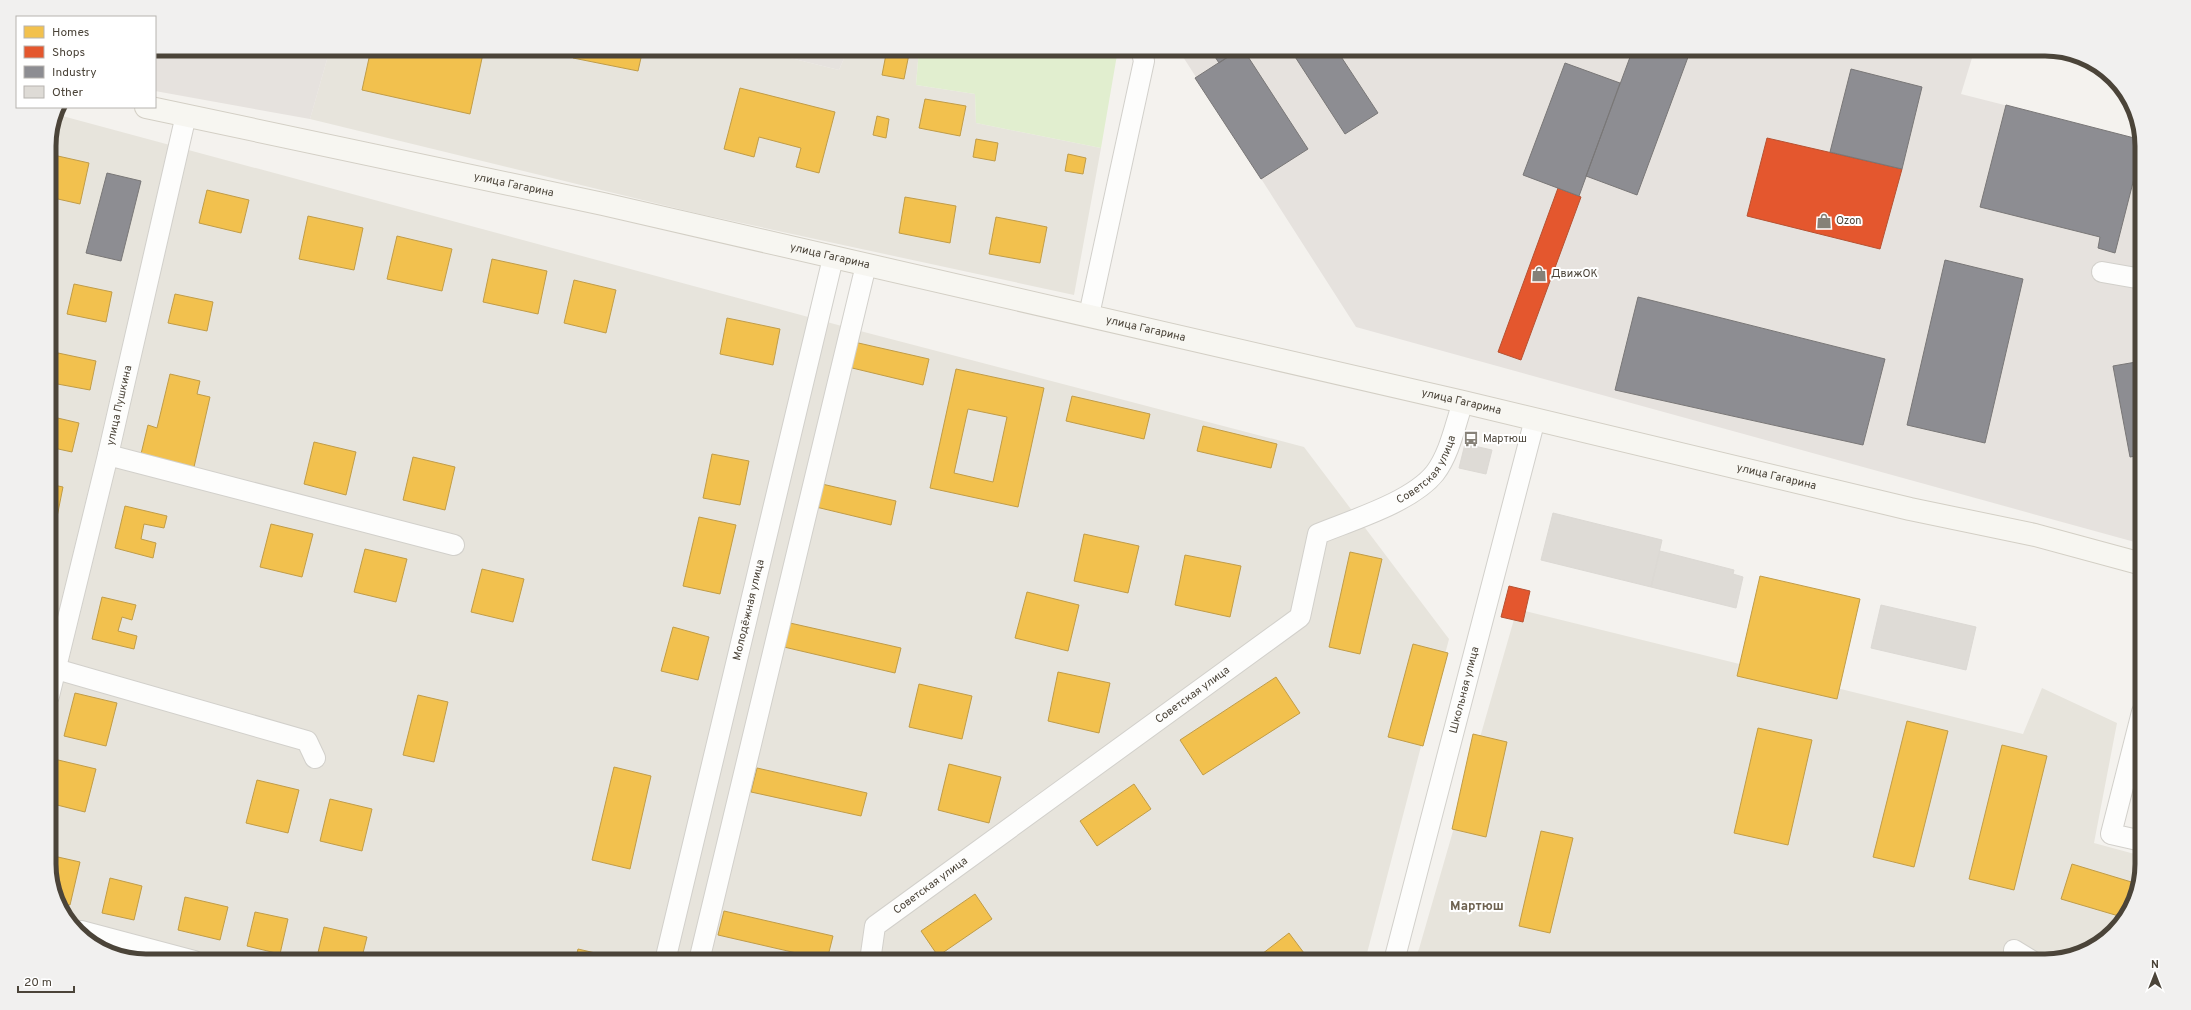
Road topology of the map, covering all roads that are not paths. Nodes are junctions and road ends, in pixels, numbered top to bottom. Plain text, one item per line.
1 (1142, 56) edge
2 (151, 108) edge
3 (186, 115) junction
4 (833, 258) junction
5 (866, 265) junction
6 (2102, 272) dead end
7 (2135, 278) edge
8 (1089, 315) junction
9 (1463, 402) junction
10 (1535, 419) junction
11 (108, 455) junction
12 (454, 545) dead end
13 (2135, 562) edge
14 (56, 668) joint
15 (2135, 740) edge
16 (315, 758) dead end
17 (2135, 839) edge
18 (88, 933) edge
19 (2014, 950) dead end
20 (168, 954) edge
21 (667, 954) edge
22 (701, 954) edge
23 (871, 954) edge
24 (1396, 954) edge
25 (2021, 954) edge

1 - 8 street
2 - 3 main road, улица Гагарина
3 - 4 main road, улица Гагарина
3 - 11 street, улица Пушкина
4 - 5 main road, улица Гагарина
4 - 21 street, Молодёжная улица
5 - 8 main road, улица Гагарина
5 - 22 street
6 - 7 street
8 - 9 main road, улица Гагарина
9 - 10 main road, улица Гагарина
9 - 23 street, Советская улица
10 - 13 main road, улица Гагарина
10 - 24 street, Школьная улица
11 - 12 street
11 - 14 street, улица Пушкина
14 - 16 street
15 - 17 street
18 - 20 street
19 - 25 street

